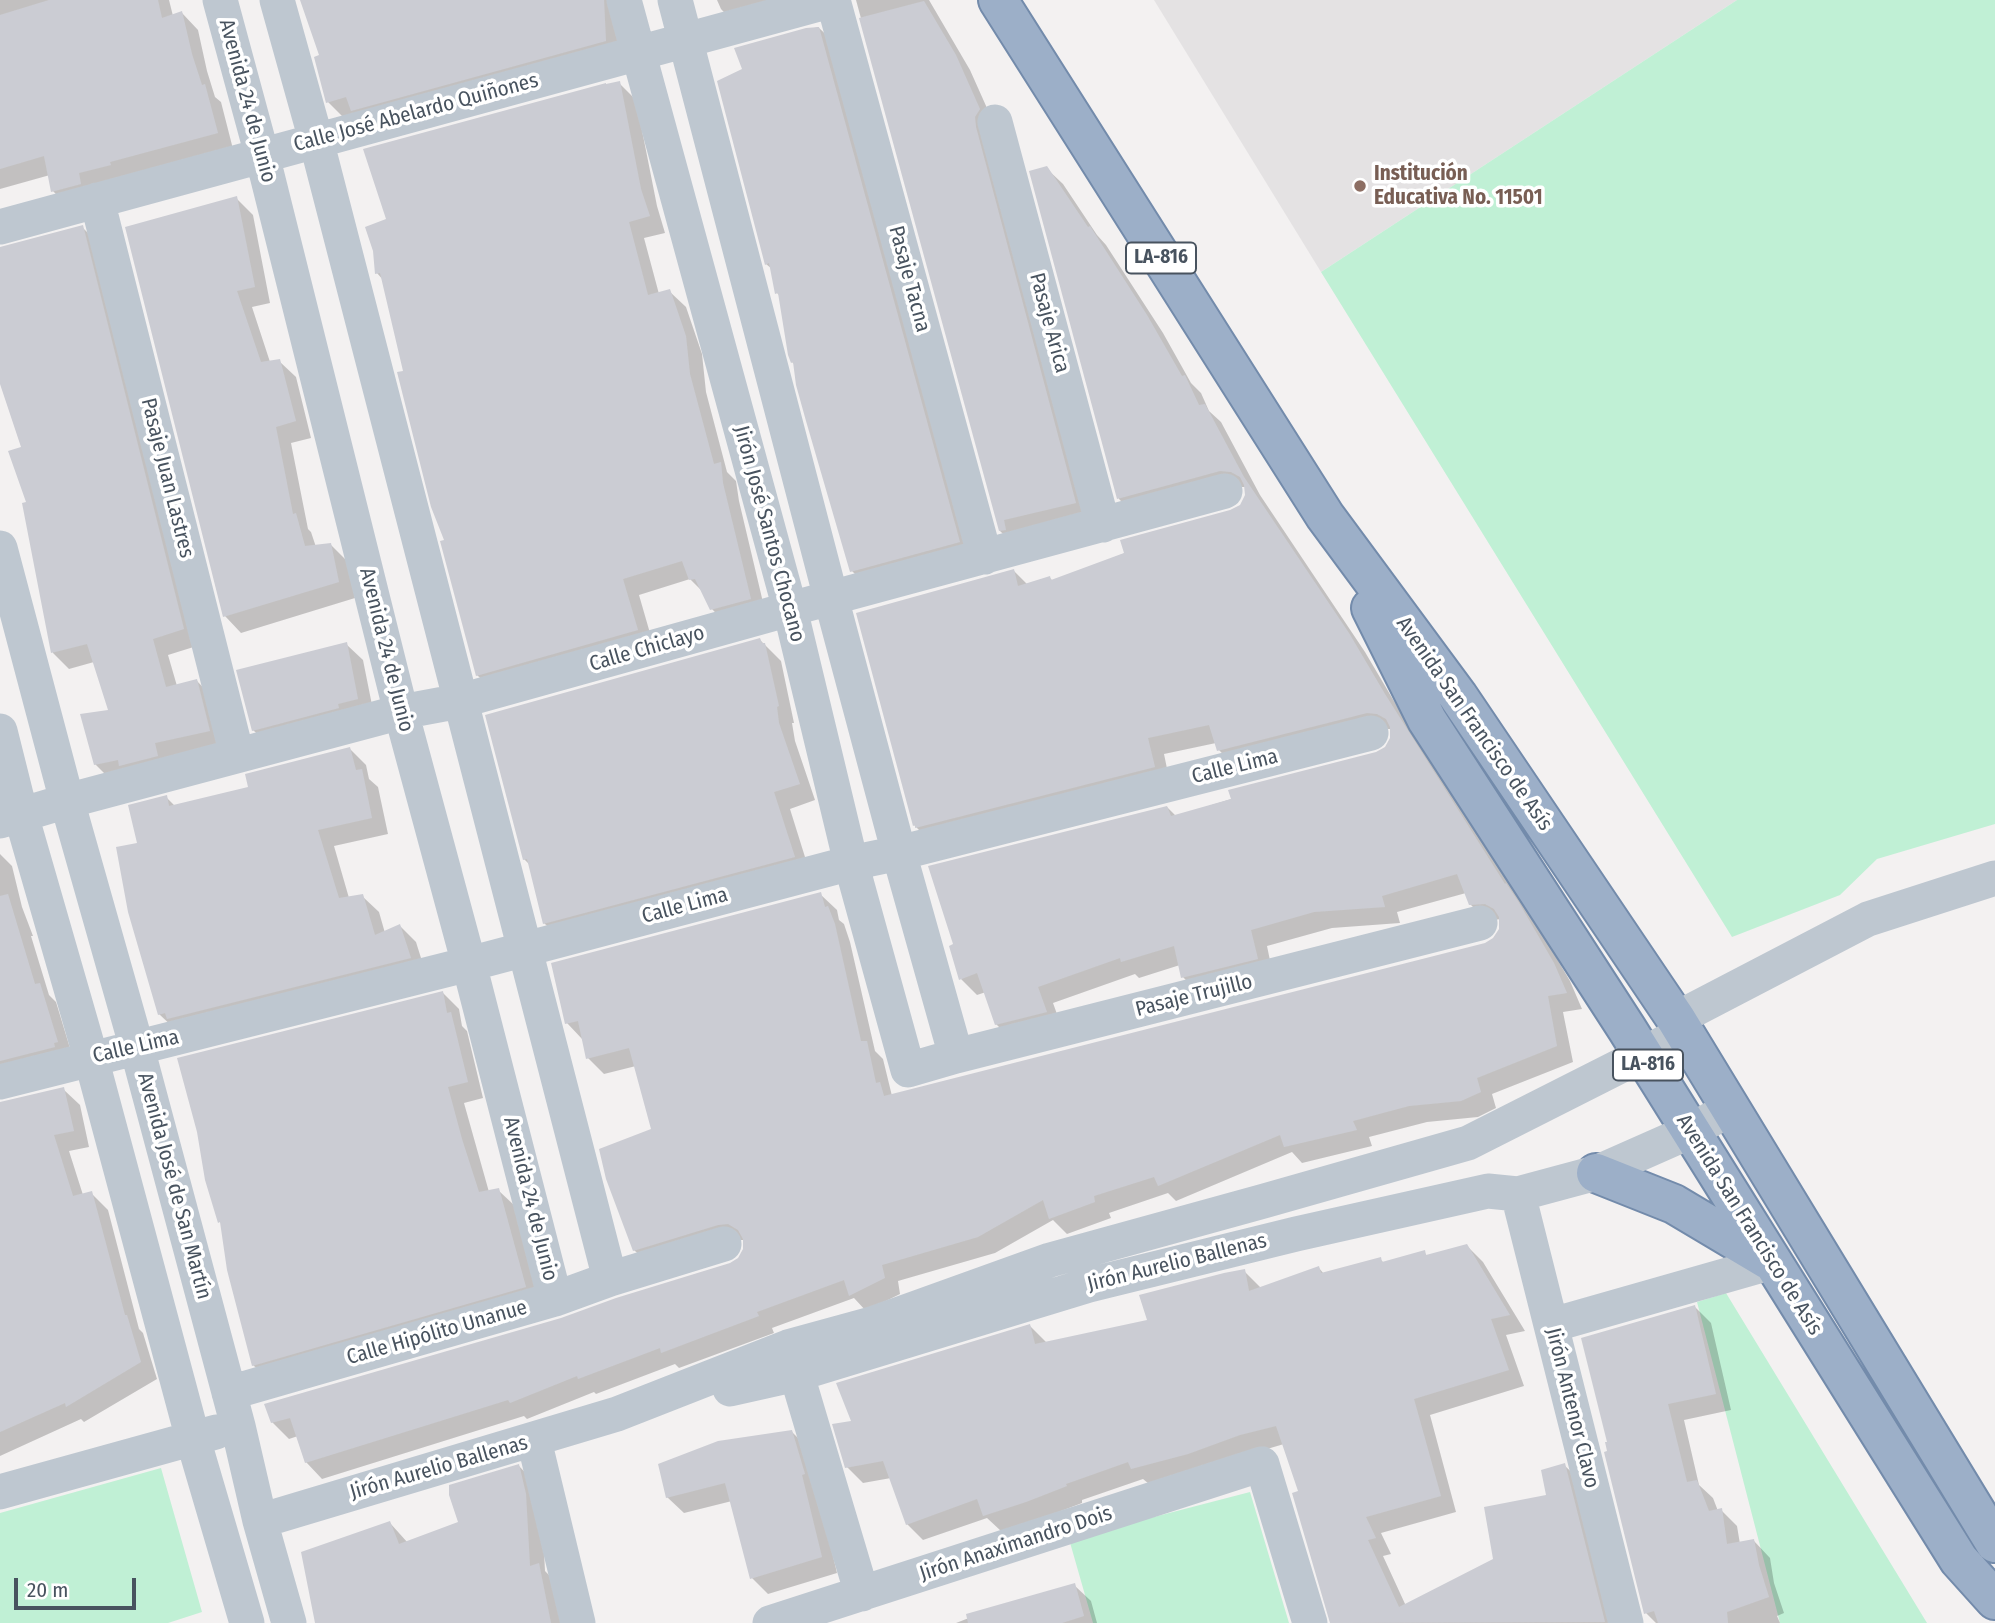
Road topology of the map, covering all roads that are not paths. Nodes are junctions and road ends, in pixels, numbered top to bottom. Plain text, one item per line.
1 (220, 0) edge
2 (277, 0) edge
3 (624, 0) edge
4 (676, 0) edge
5 (833, 0) edge
6 (998, 0) edge
7 (686, 40) junction
8 (638, 53) junction
9 (995, 122) dead end
10 (316, 140) junction
11 (262, 155) junction
12 (97, 200) junction
13 (0, 227) edge
14 (1226, 491) dead end
15 (1325, 516) junction
16 (1103, 524) junction
17 (0, 548) edge
18 (985, 557) junction
19 (831, 598) junction
20 (790, 609) junction
21 (460, 701) junction
22 (401, 712) junction
23 (0, 731) edge
24 (1371, 733) dead end
25 (237, 755) junction
26 (67, 801) junction
27 (11, 818) edge
28 (899, 853) junction
29 (851, 863) junction
30 (1995, 878) edge
31 (1480, 923) dead end
32 (526, 947) junction
33 (470, 964) junction
34 (1680, 1026) junction
35 (137, 1048) junction
36 (1642, 1055) junction
37 (956, 1056) junction
38 (91, 1058) junction
39 (908, 1070) joint
40 (0, 1082) edge
41 (1731, 1108) junction
42 (1691, 1131) junction
43 (1468, 1143) junction
44 (1596, 1173) junction
45 (1503, 1192) junction
46 (724, 1244) dead end
47 (1773, 1262) junction
48 (610, 1279) junction
49 (555, 1300) junction
50 (1552, 1325) junction
51 (793, 1361) junction
52 (229, 1393) junction
53 (238, 1426) junction
54 (193, 1439) junction
55 (534, 1440) junction
56 (0, 1492) edge
57 (260, 1521) junction
58 (1995, 1542) edge
59 (862, 1594) junction
60 (1995, 1600) edge
61 (247, 1623) edge
62 (287, 1623) edge
63 (578, 1623) edge
64 (770, 1623) edge
65 (1310, 1623) edge
66 (1626, 1623) edge

1 - 11 street, Avenida 24 de Junio
2 - 10 street
3 - 8 street, Jirón José Santos Chocano
4 - 7 street, Jirón José Santos Chocano
5 - 7 street, Calle José Abelardo Quiñones
5 - 18 street, Pasaje Tacna
6 - 15 highway, Avenida San Francisco de Asís / LA-816
7 - 8 street, Calle José Abelardo Quiñones
7 - 19 street, Jirón José Santos Chocano
8 - 10 street, Calle José Abelardo Quiñones
8 - 20 street, Jirón José Santos Chocano
9 - 16 street, Pasaje Arica
10 - 11 street, Calle José Abelardo Quiñones
10 - 21 street
11 - 12 street, Calle José Abelardo Quiñones
11 - 22 street, Avenida 24 de Junio
12 - 13 street, Calle José Abelardo Quiñones
12 - 25 street, Pasaje Juan Lastres
14 - 16 street, Calle Chiclayo
15 - 34 highway, Avenida San Francisco de Asís / LA-816
15 - 36 highway, Avenida San Francisco de Asís / LA-816
16 - 18 street, Calle Chiclayo
17 - 26 street, Avenida José de San Martín
18 - 19 street, Calle Chiclayo
19 - 20 street, Calle Chiclayo
19 - 28 street, Jirón José Santos Chocano
20 - 21 street, Calle Chiclayo
20 - 29 street, Jirón José Santos Chocano
21 - 22 street, Calle Chiclayo
21 - 32 street
22 - 25 street, Calle Chiclayo
22 - 33 street, Avenida 24 de Junio
23 - 27 street
24 - 28 street, Calle Lima
25 - 26 street, Calle Chiclayo
26 - 27 street, Calle Chiclayo
26 - 35 street, Avenida José de San Martín
27 - 38 street
28 - 29 street, Calle Lima
28 - 37 street, Jirón José Santos Chocano
29 - 32 street, Calle Lima
29 - 39 street, Jirón José Santos Chocano
30 - 34 street, Jirón Aurelio Ballenas
31 - 37 street, Pasaje Trujillo
32 - 33 street, Calle Lima
32 - 48 street
33 - 35 street, Calle Lima
33 - 49 street, Avenida 24 de Junio
34 - 36 street, Jirón Aurelio Ballenas
34 - 41 highway, Avenida San Francisco de Asís / LA-816
35 - 38 street, Calle Lima
35 - 52 street, Avenida José de San Martín
36 - 42 highway, Avenida San Francisco de Asís / LA-816
36 - 43 street, Jirón Aurelio Ballenas
37 - 39 street, Pasaje Trujillo
38 - 40 street, Calle Lima
38 - 54 street
41 - 42 street, Jirón Aurelio Ballenas
41 - 58 highway, Avenida San Francisco de Asís / LA-816
42 - 44 street, Jirón Aurelio Ballenas
42 - 47 highway, Avenida San Francisco de Asís / LA-816
43 - 45 street, Jirón Antenor Clavo
43 - 51 street, Jirón Aurelio Ballenas
44 - 45 street, Jirón Aurelio Ballenas
44 - 47 highway
45 - 50 street, Jirón Antenor Clavo
45 - 51 street, Jirón Aurelio Ballenas
46 - 48 street, Calle Hipólito Unanue
47 - 50 street
47 - 60 highway, Avenida San Francisco de Asís / LA-816
48 - 49 street, Calle Hipólito Unanue
49 - 52 street, Calle Hipólito Unanue
50 - 66 street, Jirón Antenor Clavo
51 - 55 street, Jirón Aurelio Ballenas
51 - 59 street
52 - 53 street, Avenida José de San Martín
53 - 54 street
53 - 57 street, Avenida José de San Martín
54 - 56 street
54 - 61 street
55 - 57 street, Jirón Aurelio Ballenas
55 - 63 street
57 - 62 street, Avenida José de San Martín
59 - 64 street, Jirón Anaximandro Dois
59 - 65 street, Jirón Anaximandro Dois

